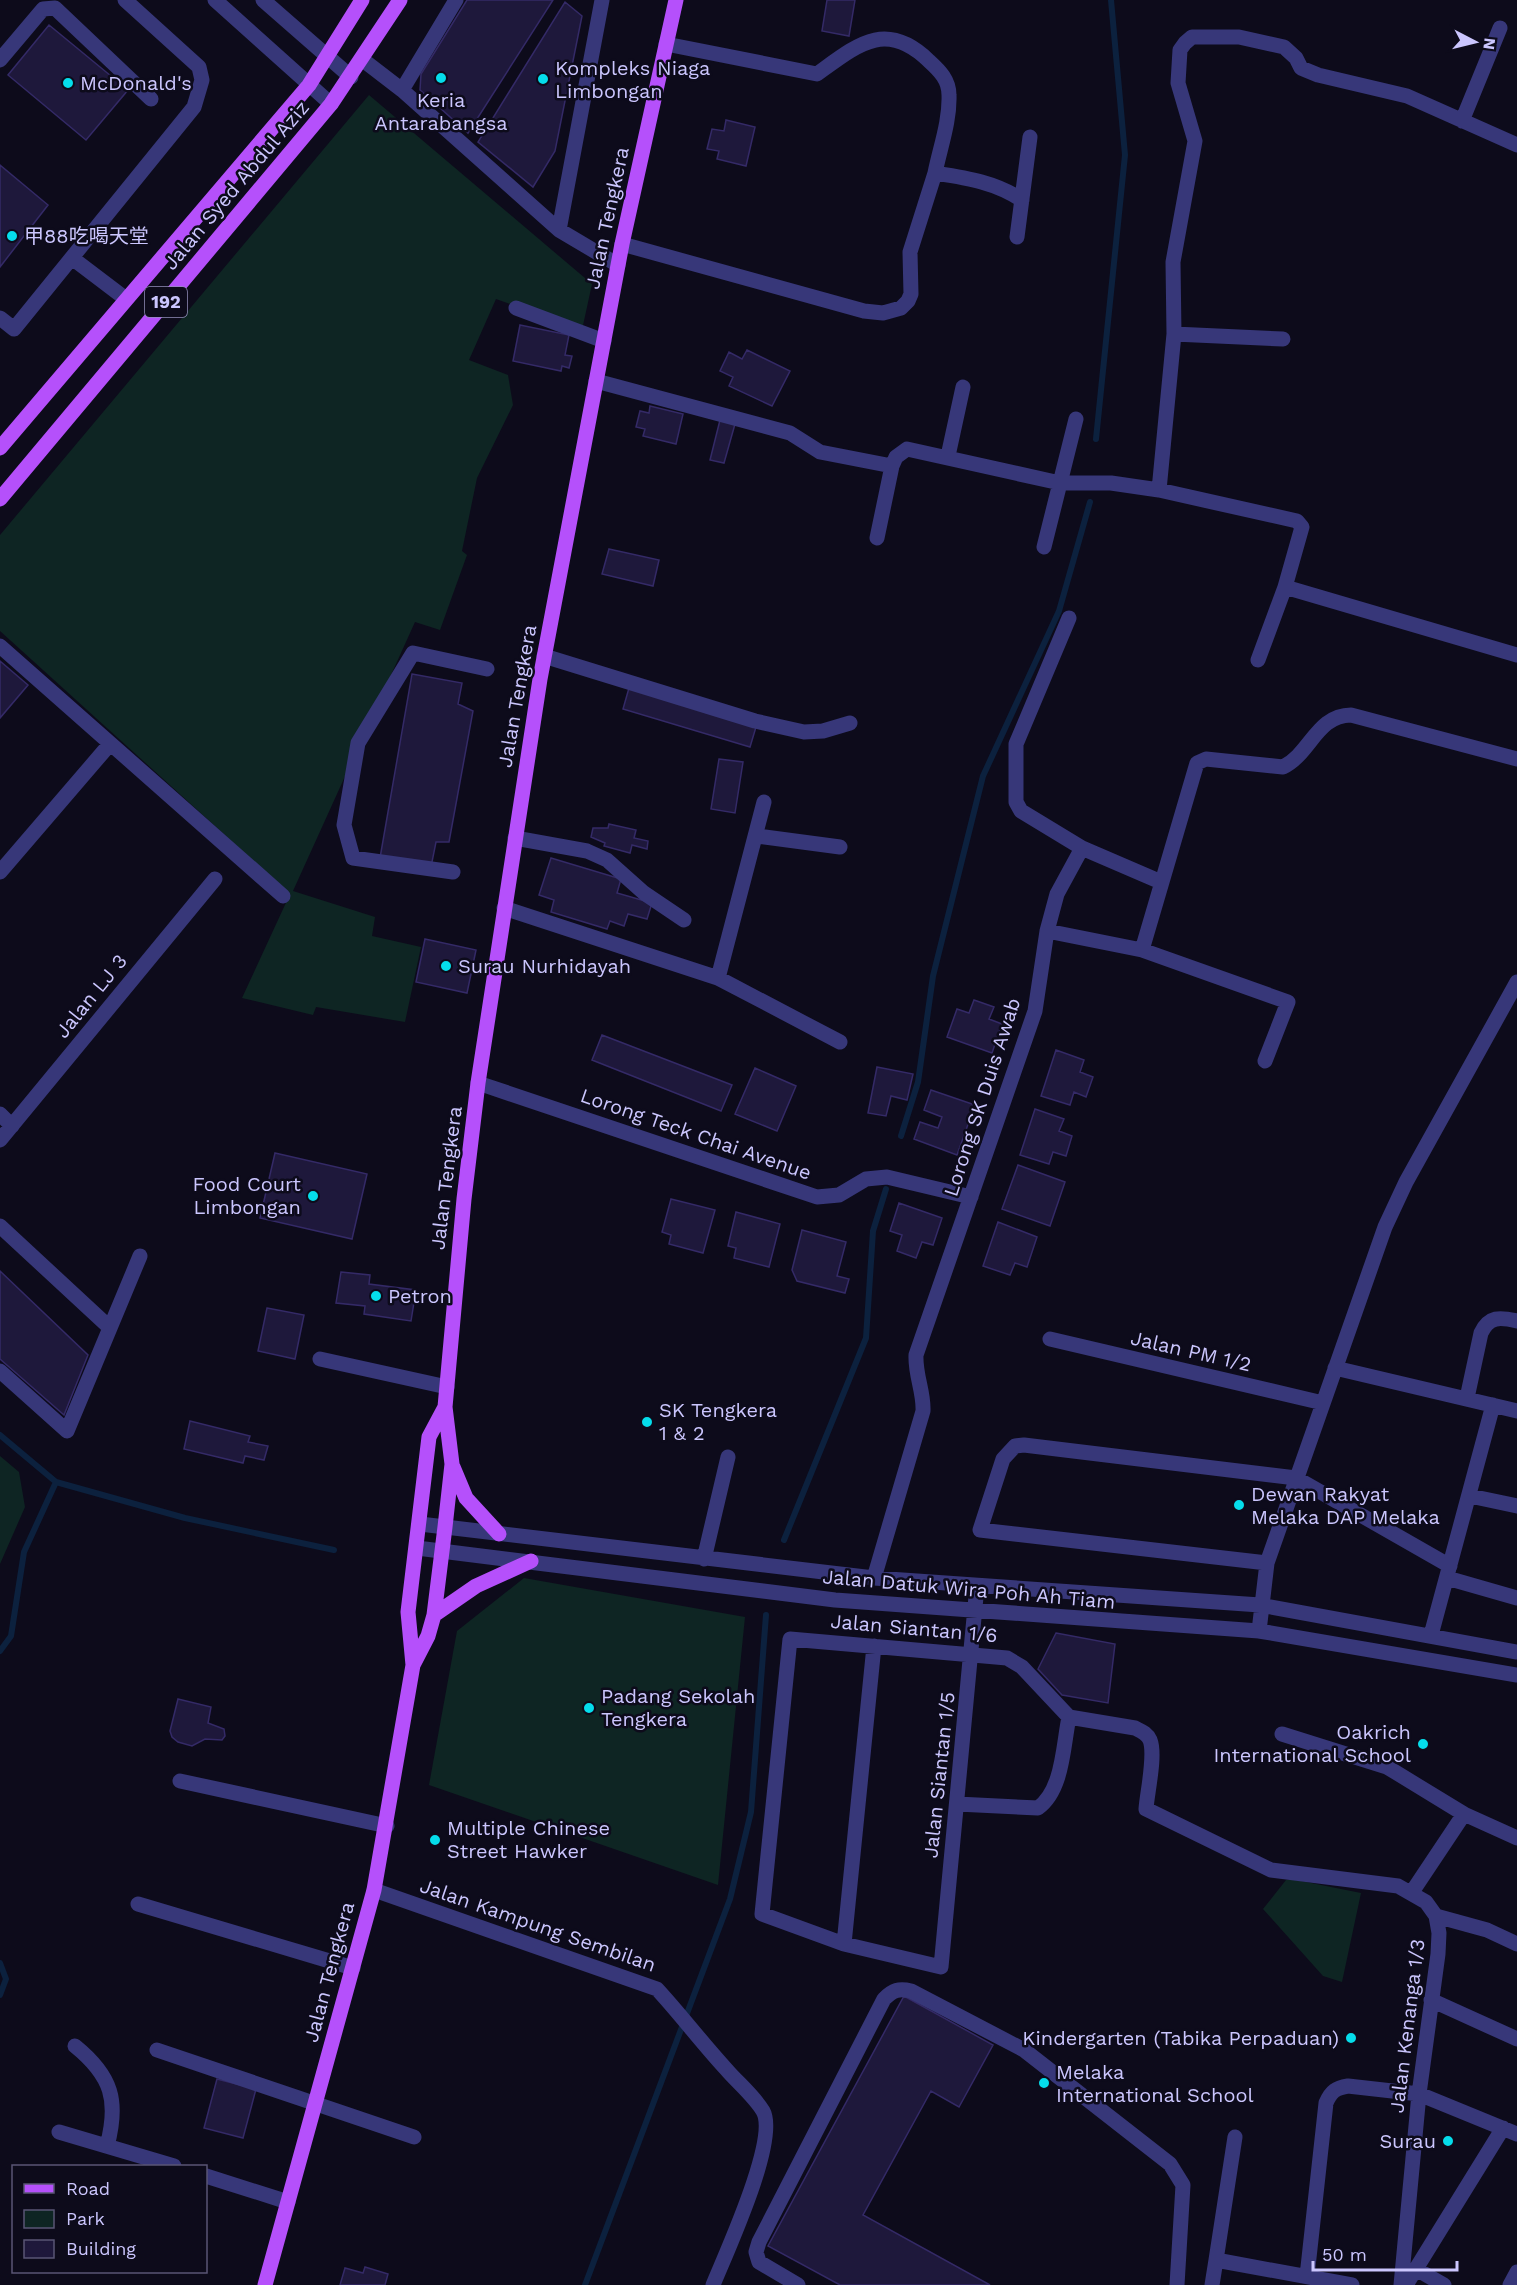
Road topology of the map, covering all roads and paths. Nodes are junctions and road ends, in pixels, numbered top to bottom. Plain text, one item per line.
1 (125, 0) edge
2 (215, 0) edge
3 (263, 0) edge
4 (362, 0) edge
5 (400, 0) edge
6 (456, 0) edge
7 (602, 0) edge
8 (676, 0) edge
9 (1500, 28) dead end
10 (666, 44) junction
11 (328, 57) junction
12 (0, 60) edge
13 (363, 60) junction
14 (351, 77) junction
15 (309, 85) junction
16 (402, 90) junction
17 (151, 99) dead end
18 (331, 104) junction
19 (1462, 121) junction
20 (1030, 137) dead end
21 (1517, 145) edge
22 (935, 173) junction
23 (1022, 200) junction
24 (559, 230) junction
25 (1017, 237) dead end
26 (622, 244) junction
27 (72, 258) junction
28 (618, 266) junction
29 (126, 299) junction
30 (516, 308) dead end
31 (0, 318) edge
32 (1174, 334) junction
33 (1283, 339) dead end
34 (604, 341) junction
35 (596, 381) junction
36 (963, 387) dead end
37 (1076, 419) dead end
38 (0, 448) edge
39 (948, 456) junction
40 (891, 466) junction
41 (1060, 483) junction
42 (1159, 490) junction
43 (0, 499) edge
44 (877, 538) dead end
45 (1044, 547) dead end
46 (1285, 587) junction
47 (1069, 618) dead end
48 (0, 646) edge
49 (1517, 655) edge
50 (544, 656) junction
51 (1258, 660) dead end
52 (487, 669) dead end
53 (850, 723) dead end
54 (110, 744) junction
55 (1517, 759) edge
56 (764, 802) dead end
57 (757, 836) junction
58 (515, 838) junction
59 (840, 847) dead end
60 (1082, 848) junction
61 (0, 872) edge
62 (453, 872) dead end
63 (215, 879) dead end
64 (1161, 882) junction
65 (283, 896) dead end
66 (504, 908) junction
67 (684, 920) dead end
68 (1047, 931) junction
69 (1142, 950) junction
70 (718, 978) junction
71 (1517, 982) edge
72 (840, 1042) dead end
73 (1265, 1061) dead end
74 (478, 1083) junction
75 (0, 1114) edge
76 (12, 1126) junction
77 (0, 1140) edge
78 (971, 1197) junction
79 (0, 1226) edge
80 (140, 1256) dead end
81 (1517, 1321) edge
82 (109, 1327) junction
83 (1050, 1339) dead end
84 (320, 1359) dead end
85 (1335, 1368) junction
86 (0, 1371) edge
87 (447, 1387) junction
88 (1467, 1398) junction
89 (1323, 1403) junction
90 (1493, 1405) junction
91 (445, 1407) junction
92 (1517, 1411) edge
93 (728, 1457) dead end
94 (452, 1464) junction
95 (1296, 1478) junction
96 (1470, 1496) junction
97 (1517, 1506) edge
98 (420, 1524) junction
99 (445, 1527) junction
100 (499, 1534) junction
101 (417, 1548) junction
102 (442, 1551) junction
103 (704, 1559) junction
104 (531, 1561) junction
105 (1267, 1563) junction
106 (1449, 1572) junction
107 (874, 1578) junction
108 (977, 1586) junction
109 (1517, 1598) edge
110 (1260, 1605) junction
111 (975, 1612) junction
112 (434, 1615) junction
113 (1259, 1631) junction
114 (1431, 1635) junction
115 (874, 1646) junction
116 (1517, 1652) edge
117 (972, 1653) junction
118 (413, 1665) junction
119 (1517, 1676) edge
120 (1069, 1717) junction
121 (1282, 1734) dead end
122 (180, 1781) dead end
123 (957, 1804) junction
124 (1464, 1814) junction
125 (387, 1826) junction
126 (1517, 1838) edge
127 (374, 1890) junction
128 (1412, 1892) junction
129 (138, 1904) dead end
130 (1436, 1916) junction
131 (844, 1944) junction
132 (1517, 1944) edge
133 (353, 1968) junction
134 (1431, 2000) junction
135 (1517, 2039) edge
136 (75, 2046) dead end
137 (157, 2050) dead end
138 (1419, 2094) junction
139 (315, 2104) junction
140 (1510, 2131) edge
141 (59, 2132) dead end
142 (414, 2137) dead end
143 (1235, 2137) dead end
144 (106, 2146) junction
145 (143, 2162) edge
146 (166, 2165) edge
147 (207, 2176) edge
148 (288, 2202) junction
149 (1216, 2260) junction
150 (1416, 2269) junction
151 (1517, 2272) edge
152 (1307, 2276) junction
153 (266, 2285) edge
154 (713, 2285) edge
155 (798, 2285) edge
156 (1177, 2285) edge
157 (1212, 2285) edge
158 (1352, 2285) edge
159 (1401, 2285) edge
160 (1406, 2285) edge
161 (1444, 2285) edge
162 (1509, 2285) edge

1 - 27 street
2 - 15 street
3 - 11 street
4 - 11 main road, Jalan Syed Abdul Aziz / 192
5 - 13 main road, Jalan Syed Abdul Aziz / 192
6 - 16 street
7 - 24 street
8 - 10 main road, Jalan Tengkera
9 - 19 street
10 - 22 street
10 - 26 main road, Jalan Tengkera
11 - 14 street
11 - 15 main road, Jalan Syed Abdul Aziz / 192
12 - 17 street
13 - 14 main road, Jalan Syed Abdul Aziz / 192
13 - 16 street
14 - 18 main road, Jalan Syed Abdul Aziz / 192
15 - 18 street
15 - 29 main road, Jalan Syed Abdul Aziz / 192
16 - 24 street
18 - 43 main road, Jalan Syed Abdul Aziz / 192
19 - 21 street
19 - 32 street
20 - 23 street
22 - 23 street
22 - 26 street
23 - 25 street
24 - 28 street
26 - 28 main road, Jalan Tengkera
27 - 29 street
27 - 31 street
28 - 34 main road, Jalan Tengkera
29 - 38 main road, Jalan Syed Abdul Aziz / 192
30 - 34 street
32 - 33 street
32 - 42 street
34 - 35 main road, Jalan Tengkera
35 - 40 street
35 - 50 main road, Jalan Tengkera
36 - 39 street
37 - 41 street
39 - 40 street
39 - 41 street
40 - 44 street
41 - 42 street
41 - 45 street
42 - 46 street
46 - 49 street
46 - 51 street
47 - 60 street
48 - 54 street
50 - 53 street
50 - 58 main road, Jalan Tengkera
52 - 62 street
54 - 61 street
54 - 65 street
55 - 64 street
56 - 57 street
57 - 59 street
57 - 70 street
58 - 66 main road, Jalan Tengkera
58 - 67 street
60 - 64 street
60 - 68 street, Lorong SK Duis Awab
63 - 76 street, Jalan LJ 3
64 - 69 street
66 - 70 street
66 - 74 main road, Jalan Tengkera
68 - 69 street
68 - 78 street, Lorong SK Duis Awab
69 - 73 street
70 - 72 street
71 - 85 street
74 - 78 street, Lorong Teck Chai Avenue
74 - 87 main road, Jalan Tengkera
75 - 76 street
76 - 77 street, Jalan LJ 3
78 - 107 street, Lorong SK Duis Awab
79 - 82 street
80 - 82 street
81 - 88 street
82 - 86 street
83 - 89 street, Jalan PM 1/2
84 - 87 street
85 - 88 street
85 - 89 street
87 - 91 main road, Jalan Tengkera
88 - 90 street
89 - 95 street
90 - 92 street
90 - 96 street
91 - 94 main road, Jalan Tengkera
91 - 98 main road, Jalan Tengkera
93 - 103 street
94 - 99 main road, Jalan Tengkera
94 - 100 main road
95 - 105 street
95 - 105 street
95 - 106 street
96 - 97 street
96 - 106 street
98 - 99 street, Jalan Datuk Wira Poh Ah Tiam
98 - 101 main road, Jalan Tengkera
99 - 100 street, Jalan Datuk Wira Poh Ah Tiam
99 - 102 main road, Jalan Tengkera
100 - 103 street, Jalan Datuk Wira Poh Ah Tiam
101 - 102 street, Jalan Datuk Wira Poh Ah Tiam
101 - 118 main road, Jalan Tengkera
102 - 104 street, Jalan Datuk Wira Poh Ah Tiam
102 - 112 main road, Jalan Tengkera
103 - 107 street, Jalan Datuk Wira Poh Ah Tiam
104 - 111 street, Jalan Datuk Wira Poh Ah Tiam
104 - 112 main road
105 - 110 street
106 - 109 street
106 - 114 street
107 - 108 street, Jalan Datuk Wira Poh Ah Tiam
108 - 110 street, Jalan Datuk Wira Poh Ah Tiam
108 - 111 street, Jalan Siantan 1/5
110 - 113 street
110 - 114 street, Jalan Datuk Wira Poh Ah Tiam
111 - 113 street, Jalan Datuk Wira Poh Ah Tiam
111 - 117 street, Jalan Siantan 1/5
112 - 118 main road, Jalan Tengkera
113 - 119 street, Jalan Datuk Wira Poh Ah Tiam
114 - 116 street, Jalan Datuk Wira Poh Ah Tiam
115 - 117 street, Jalan Siantan 1/6
115 - 131 street
115 - 131 street, Jalan Siantan 1/6
117 - 120 street, Jalan Siantan 1/6
117 - 123 street, Jalan Siantan 1/5
118 - 125 main road, Jalan Tengkera
120 - 123 street
120 - 128 street
121 - 124 street
122 - 125 street
123 - 131 street, Jalan Siantan 1/5
124 - 126 street
124 - 128 street
125 - 127 main road, Jalan Tengkera
127 - 133 main road, Jalan Tengkera
127 - 154 street, Jalan Kampung Sembilan
128 - 130 street
129 - 133 street
130 - 132 street
130 - 134 street, Jalan Kenanga 1/3
133 - 139 main road, Jalan Tengkera
134 - 135 street
134 - 138 street, Jalan Kenanga 1/3
136 - 144 street
137 - 139 street
138 - 140 street
138 - 152 street
138 - 159 street, Jalan Kenanga 1/3
139 - 142 street
139 - 148 main road, Jalan Tengkera
140 - 150 street
141 - 144 street
143 - 149 street
144 - 145 street
145 - 146 street
147 - 148 street
148 - 153 main road, Jalan Tengkera
149 - 152 street
149 - 157 street
150 - 160 street
150 - 161 street
151 - 162 street
152 - 158 street
155 - 156 street

